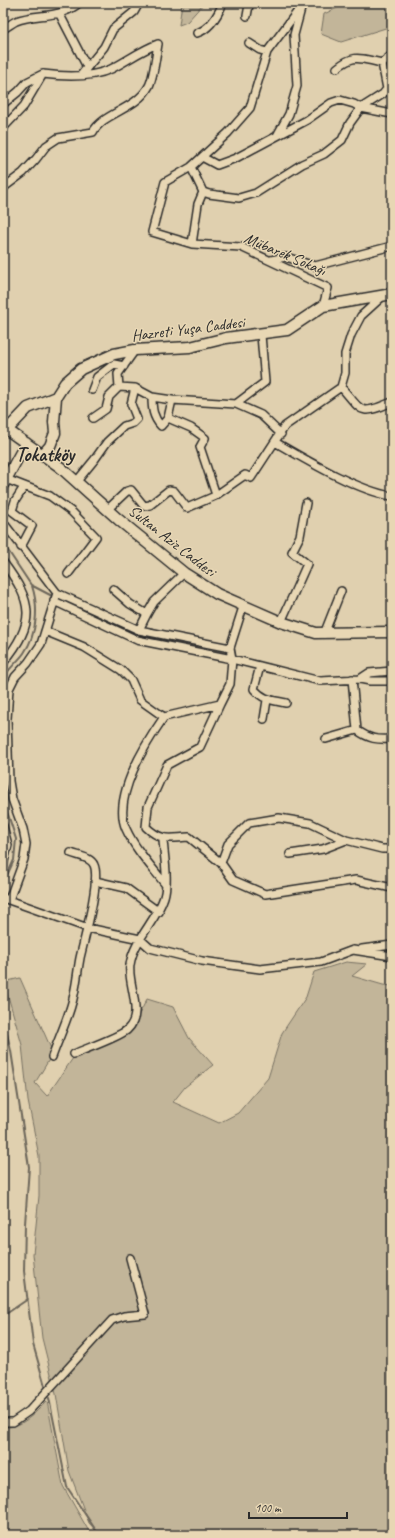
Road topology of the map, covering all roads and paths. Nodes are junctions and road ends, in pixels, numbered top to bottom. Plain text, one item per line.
1 (79, 3) edge
2 (139, 3) edge
3 (223, 3) edge
4 (252, 3) edge
5 (301, 3) edge
6 (59, 13) junction
7 (247, 16) dead end
8 (3, 30) edge
9 (198, 33) dead end
10 (249, 43) dead end
11 (267, 52) junction
12 (392, 56) edge
13 (382, 63) junction
14 (87, 67) junction
15 (337, 68) dead end
16 (43, 74) junction
17 (81, 75) junction
18 (3, 104) edge
19 (361, 108) junction
20 (392, 114) edge
21 (3, 128) edge
22 (277, 135) junction
23 (202, 157) junction
24 (192, 167) junction
25 (3, 188) edge
26 (203, 192) junction
27 (192, 244) junction
28 (392, 246) edge
29 (270, 260) junction
30 (388, 295) edge
31 (323, 306) junction
32 (261, 335) junction
33 (135, 350) junction
34 (124, 366) junction
35 (119, 387) junction
36 (341, 387) junction
37 (135, 388) junction
38 (92, 390) dead end
39 (56, 397) junction
40 (152, 397) junction
41 (172, 400) junction
42 (392, 402) edge
43 (236, 404) junction
44 (93, 418) dead end
45 (168, 418) junction
46 (5, 430) edge
47 (281, 434) junction
48 (276, 442) junction
49 (26, 443) junction
50 (43, 454) junction
51 (77, 481) junction
52 (5, 482) edge
53 (24, 487) junction
54 (216, 495) junction
55 (392, 496) edge
56 (306, 503) dead end
57 (108, 509) junction
58 (3, 522) edge
59 (21, 547) junction
60 (3, 562) edge
61 (184, 573) junction
62 (68, 574) dead end
63 (113, 589) dead end
64 (341, 591) dead end
65 (57, 593) junction
66 (54, 601) junction
67 (243, 607) junction
68 (147, 614) junction
69 (281, 622) junction
70 (139, 630) junction
71 (46, 631) junction
72 (392, 632) edge
73 (324, 634) junction
74 (230, 648) junction
75 (232, 659) junction
76 (3, 663) edge
77 (260, 666) junction
78 (392, 671) edge
79 (352, 679) junction
80 (360, 679) junction
81 (392, 681) edge
82 (267, 700) junction
83 (286, 703) dead end
84 (220, 704) junction
85 (164, 717) junction
86 (5, 719) edge
87 (264, 719) dead end
88 (357, 730) junction
89 (326, 739) dead end
90 (392, 739) edge
91 (3, 826) edge
92 (163, 839) junction
93 (346, 840) junction
94 (392, 849) edge
95 (71, 853) dead end
96 (290, 854) dead end
97 (221, 863) junction
98 (3, 865) edge
99 (95, 881) junction
100 (165, 884) junction
101 (392, 888) edge
102 (7, 899) edge
103 (158, 912) junction
104 (88, 928) junction
105 (140, 939) junction
106 (392, 945) edge
107 (353, 950) junction
108 (392, 956) edge
109 (74, 1054) dead end
110 (52, 1058) dead end
111 (130, 1258) dead end
112 (3, 1422) edge

1 - 6 street
2 - 14 street
3 - 9 street
4 - 7 street
5 - 11 street
5 - 22 street
6 - 8 street
6 - 14 street
10 - 11 street
11 - 23 street
12 - 13 street
13 - 15 street
13 - 19 street
14 - 17 street
16 - 17 street
16 - 18 street
16 - 21 street
17 - 25 street
19 - 20 street
19 - 22 street
19 - 26 street
22 - 23 street
23 - 24 street
24 - 26 street
24 - 27 street, Mübarek Sokağı
26 - 27 street
27 - 29 street, Mübarek Sokağı
28 - 29 street
29 - 31 street, Mübarek Sokağı
30 - 31 street, Hazreti Yuşa Caddesi
30 - 36 street
31 - 32 street, Hazreti Yuşa Caddesi
32 - 33 street, Hazreti Yuşa Caddesi
32 - 43 street
33 - 34 street
33 - 39 street, Hazreti Yuşa Caddesi
34 - 35 street
34 - 38 street
35 - 37 street
35 - 44 street
36 - 42 street
36 - 47 street
37 - 40 street
37 - 51 street
39 - 46 street
39 - 50 street
40 - 41 street
40 - 45 street
41 - 43 street
41 - 45 street
43 - 47 street
45 - 54 street
46 - 49 street, Sultan Aziz Caddesi
47 - 48 street
48 - 54 street
48 - 55 street
49 - 50 street, Sultan Aziz Caddesi
49 - 52 street
50 - 51 street, Sultan Aziz Caddesi
51 - 57 street, Sultan Aziz Caddesi
52 - 53 street
53 - 59 street
53 - 62 street
54 - 57 street
56 - 69 street
57 - 61 street, Sultan Aziz Caddesi
58 - 59 street
59 - 65 street
60 - 76 street
61 - 67 street, Sultan Aziz Caddesi
61 - 68 street
63 - 68 street
64 - 73 street
65 - 66 street
65 - 70 street
66 - 71 street
66 - 75 street
67 - 69 street, Sultan Aziz Caddesi
67 - 74 street
68 - 70 street
69 - 73 street, Sultan Aziz Caddesi
70 - 74 street
71 - 85 street
71 - 86 street
72 - 73 street, Sultan Aziz Caddesi
74 - 75 street
75 - 77 street
75 - 84 street
77 - 79 street
77 - 82 street
78 - 80 street
79 - 80 street
79 - 88 street
80 - 81 street
82 - 83 street
82 - 87 street
84 - 85 street
84 - 92 street
85 - 100 street
86 - 102 street
88 - 89 street
88 - 90 street
91 - 98 street
92 - 97 street
92 - 100 street
93 - 94 street
93 - 96 street
93 - 97 street
95 - 99 street
97 - 101 street
99 - 103 street
99 - 104 street
100 - 103 street
102 - 104 street
103 - 105 street
104 - 105 street
104 - 110 street
105 - 107 street
105 - 109 street
106 - 107 street
107 - 108 street
111 - 112 street

